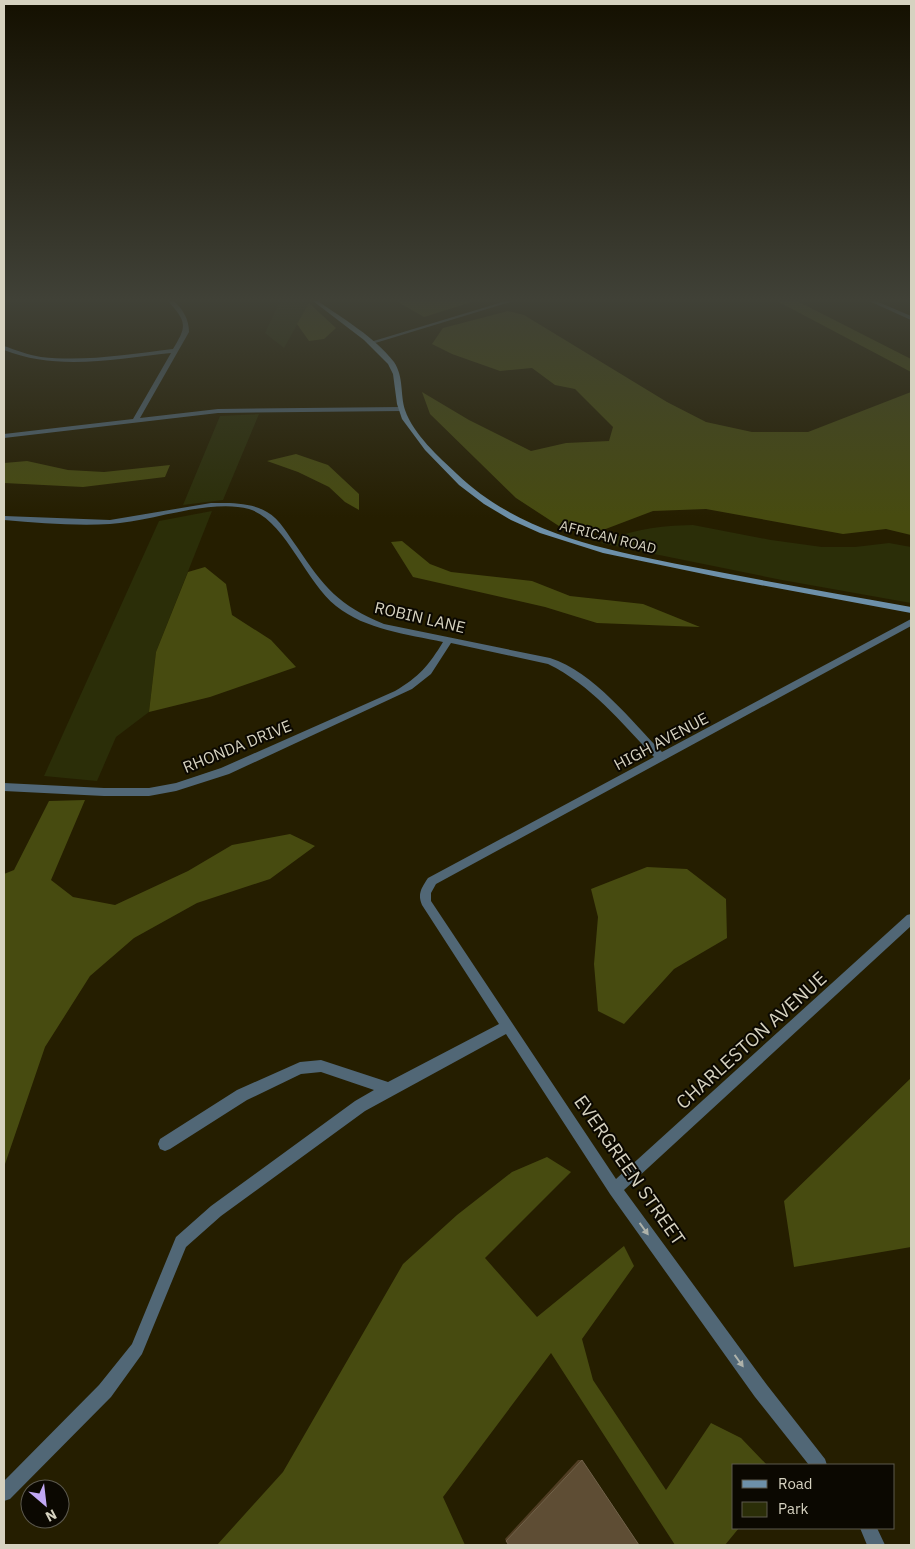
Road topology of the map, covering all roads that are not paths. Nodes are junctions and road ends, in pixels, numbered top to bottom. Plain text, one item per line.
1 (163, 373) edge
2 (396, 373) edge
3 (402, 409) junction
4 (136, 420) junction
5 (4, 436) edge
6 (4, 518) edge
7 (911, 610) edge
8 (911, 622) edge
9 (448, 641) junction
10 (661, 758) junction
11 (4, 787) edge
12 (426, 888) joint
13 (911, 919) edge
14 (508, 1026) junction
15 (389, 1089) junction
16 (165, 1144) dead end
17 (615, 1189) junction
18 (818, 1464) edge
19 (4, 1493) edge
20 (868, 1529) edge
21 (876, 1545) edge

1 - 4 street
2 - 3 street, AFRICAN ROAD
3 - 4 street
3 - 7 street, AFRICAN ROAD
4 - 5 street
6 - 9 street, ROBIN LANE
8 - 10 street, HIGH AVENUE
9 - 10 street, ROBIN LANE
9 - 11 street, RHONDA DRIVE
10 - 12 street, HIGH AVENUE
12 - 14 street, EVERGREEN STREET
13 - 17 street, CHARLESTON AVENUE
14 - 15 street
14 - 17 street, EVERGREEN STREET
15 - 16 street
15 - 19 street
17 -> 18 street, EVERGREEN STREET
20 - 21 street

